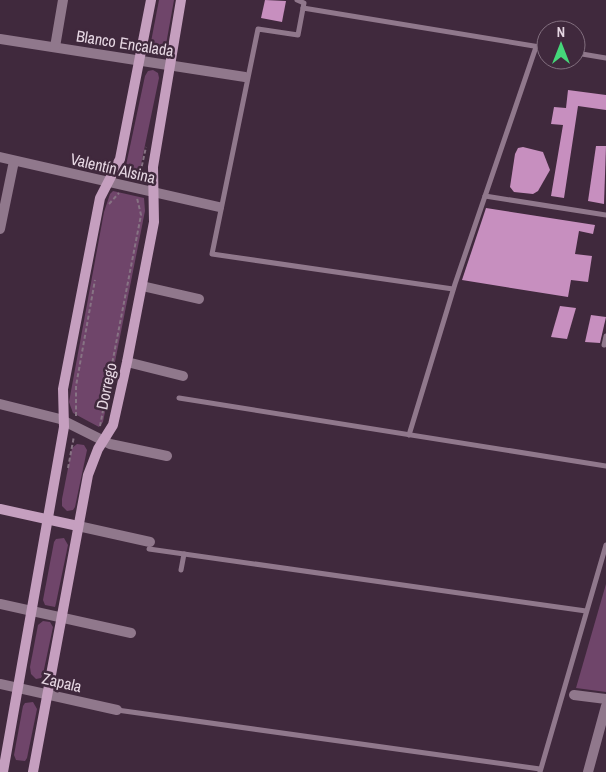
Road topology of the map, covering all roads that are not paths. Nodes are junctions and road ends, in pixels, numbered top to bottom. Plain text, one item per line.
1 (63, 0) edge
2 (151, 0) edge
3 (182, 0) edge
4 (297, 0) edge
5 (303, 8) junction
6 (0, 39) edge
7 (536, 47) joint
8 (55, 48) junction
9 (586, 55) edge
10 (606, 58) edge
11 (140, 60) junction
12 (170, 65) junction
13 (245, 77) dead end
14 (0, 157) edge
15 (14, 160) junction
16 (109, 183) junction
17 (154, 193) junction
18 (485, 196) junction
19 (219, 207) dead end
20 (606, 215) edge
21 (0, 229) edge
22 (142, 286) junction
23 (453, 289) junction
24 (200, 299) dead end
25 (606, 336) edge
26 (604, 345) dead end
27 (127, 362) junction
28 (183, 376) dead end
29 (179, 398) dead end
30 (0, 404) edge
31 (65, 421) junction
32 (409, 435) junction
33 (99, 440) junction
34 (167, 456) dead end
35 (606, 466) edge
36 (0, 509) edge
37 (49, 520) junction
38 (78, 526) junction
39 (606, 545) edge
40 (150, 546) joint
41 (184, 554) junction
42 (181, 570) dead end
43 (0, 604) edge
44 (32, 611) junction
45 (586, 611) junction
46 (62, 618) junction
47 (132, 633) dead end
48 (0, 684) edge
49 (18, 688) junction
50 (48, 694) junction
51 (574, 695) dead end
52 (606, 699) edge
53 (606, 706) edge
54 (117, 710) joint
55 (540, 771) edge
56 (3, 772) edge
57 (33, 772) edge
58 (588, 772) edge

1 - 8 street
2 - 11 main road
3 - 12 main road, Dorrego
4 - 5 lane
5 - 7 lane
5 - 23 lane
6 - 8 street, Blanco Encalada
7 - 18 lane
8 - 11 street, Blanco Encalada
9 - 10 lane
11 - 12 street, Blanco Encalada
11 - 16 main road
12 - 13 street, Blanco Encalada
12 - 17 main road, Dorrego
14 - 15 street, Valentín Alsina
15 - 16 street, Valentín Alsina
15 - 21 street
16 - 17 street, Valentín Alsina
16 - 31 main road
17 - 19 street, Valentín Alsina
17 - 22 main road, Dorrego
18 - 20 lane
18 - 23 lane
22 - 24 street
22 - 27 main road, Dorrego
23 - 32 lane
25 - 26 lane
27 - 28 street
27 - 33 main road, Dorrego
29 - 32 lane
30 - 31 street
31 - 33 street
31 - 37 main road
32 - 35 lane
33 - 34 street
33 - 38 main road, Dorrego
36 - 37 main road
37 - 38 main road
37 - 44 main road
38 - 40 street
38 - 46 main road, Dorrego
39 - 45 lane
40 - 41 lane
41 - 42 lane
41 - 45 lane
43 - 44 street
44 - 46 street
44 - 49 main road
45 - 55 lane
46 - 47 street
46 - 50 main road, Dorrego
48 - 49 street, Zapala
49 - 50 street, Zapala
49 - 56 main road
50 - 54 street, Zapala
50 - 57 main road, Dorrego
51 - 52 street
53 - 58 street
54 - 55 lane

